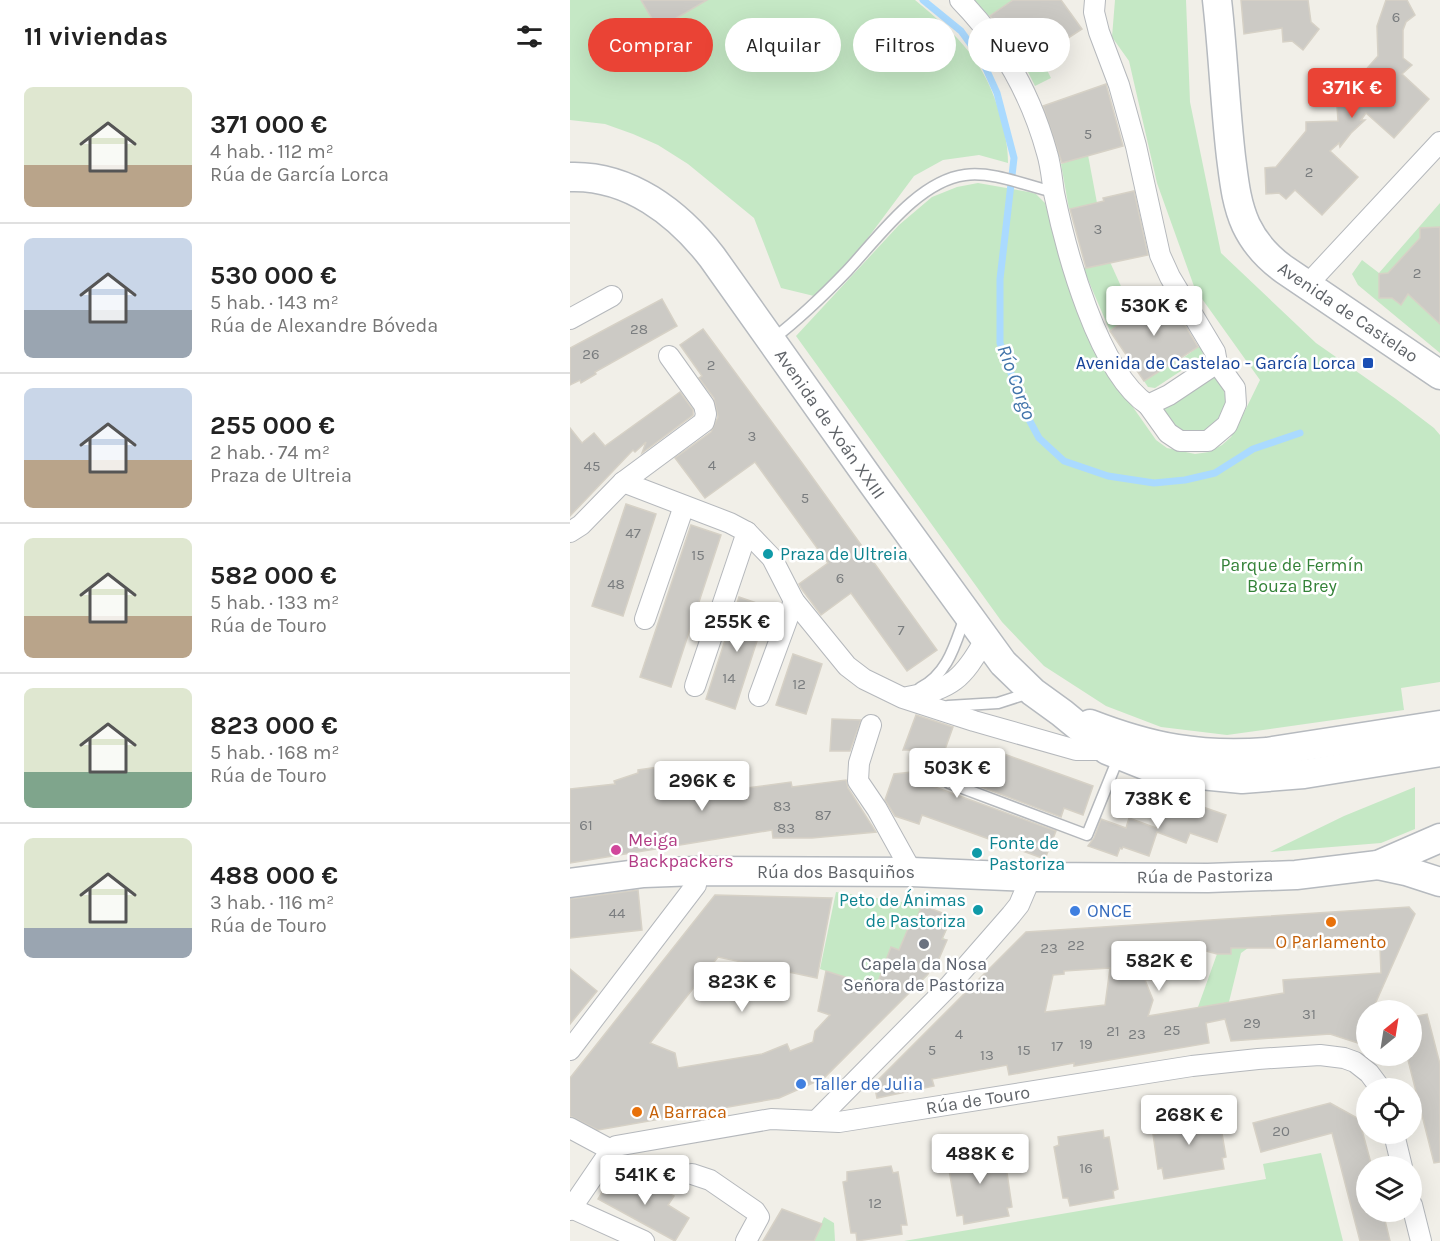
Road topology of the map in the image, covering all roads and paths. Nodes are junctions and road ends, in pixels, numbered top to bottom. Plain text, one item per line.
1 (960, 0) edge
2 (1217, 0) edge
3 (1090, 4) edge
4 (1440, 142) edge
5 (570, 177) edge
6 (1054, 192) junction
7 (1307, 285) junction
8 (612, 296) dead end
9 (570, 319) edge
10 (771, 341) junction
11 (669, 356) dead end
12 (1217, 363) junction
13 (1440, 375) edge
14 (1148, 405) junction
15 (623, 482) junction
16 (684, 506) junction
17 (570, 532) edge
18 (747, 532) junction
19 (794, 601) junction
20 (966, 614) junction
21 (645, 619) dead end
22 (985, 640) junction
23 (695, 686) dead end
24 (1033, 692) junction
25 (898, 695) junction
26 (759, 696) dead end
27 (928, 706) junction
28 (1062, 713) junction
29 (871, 724) dead end
30 (1440, 725) edge
31 (1036, 738) junction
32 (1113, 753) junction
33 (1437, 757) edge
34 (949, 783) dead end
35 (1440, 838) edge
36 (1378, 865) junction
37 (698, 871) junction
38 (912, 872) junction
39 (1031, 877) junction
40 (1440, 882) edge
41 (570, 883) edge
42 (570, 1050) edge
43 (1373, 1078) edge
44 (816, 1121) junction
45 (570, 1128) edge
46 (611, 1150) junction
47 (692, 1174) dead end
48 (571, 1209) edge
49 (1416, 1222) edge
50 (644, 1241) edge
51 (746, 1241) edge
52 (1421, 1241) edge

1 - 6 street
2 - 7 street, Avenida de Castelao
3 - 12 street
4 - 7 street
5 - 10 street, Avenida de Xoán XXIII
6 - 10 lane
6 - 14 street
7 - 13 street, Avenida de Castelao
8 - 9 street
10 - 20 street, Avenida de Xoán XXIII
11 - 15 street
12 - 14 street
12 - 14 street
15 - 16 street
15 - 17 street
16 - 18 street
16 - 21 street
18 - 19 street
18 - 23 street
19 - 25 street
19 - 26 street
20 - 22 street, Avenida de Xoán XXIII
20 - 25 lane
22 - 24 street, Avenida de Xoán XXIII
22 - 25 street
24 - 27 lane
24 - 28 street, Avenida de Xoán XXIII
25 - 27 street
27 - 31 street
28 - 30 street, Avenida de Xoán XXIII
28 - 31 street
28 - 32 street, Avenida de Xoán XXIII
29 - 38 street
31 - 32 street
32 - 33 street, Avenida de Xoán XXIII
32 - 34 lane
35 - 36 street, Rúa de Pastoriza
36 - 39 street, Rúa de Pastoriza
36 - 40 street, Rúa de Pastoriza
37 - 38 street, Rúa dos Basquiños
37 - 41 street, Rúa dos Basquiños
37 - 42 street
38 - 39 street, Rúa dos Basquiños
39 - 44 street
43 - 44 street, Rúa de Touro
44 - 46 street, Rúa de Touro
45 - 46 street
46 - 48 street
47 - 51 street
48 - 50 street
49 - 52 street

